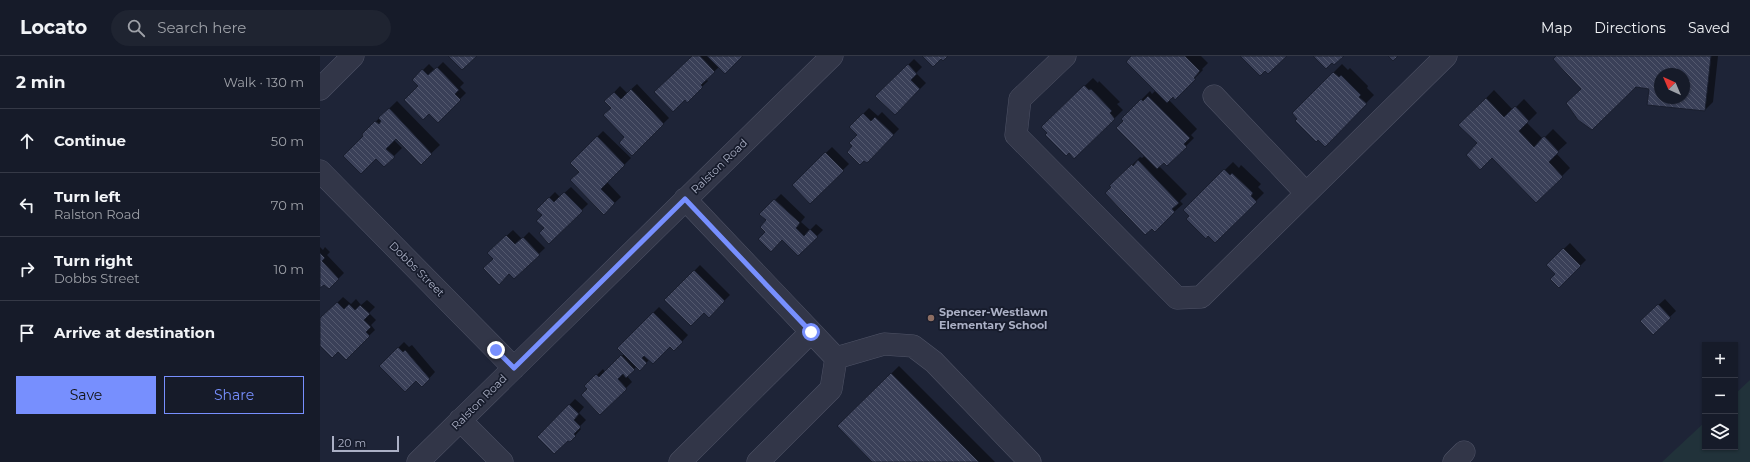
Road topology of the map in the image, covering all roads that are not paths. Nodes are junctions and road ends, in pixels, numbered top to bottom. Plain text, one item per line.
1 (353, 56) edge
2 (832, 56) edge
3 (1065, 56) edge
4 (1446, 56) edge
5 (320, 89) edge
6 (1214, 96) dead end
7 (320, 171) edge
8 (1306, 193) junction
9 (685, 199) junction
10 (811, 332) junction
11 (836, 358) junction
12 (514, 368) junction
13 (460, 420) junction
14 (418, 462) edge
15 (502, 462) edge
16 (680, 462) edge
17 (758, 462) edge
18 (1030, 462) edge

1 - 5 street
2 - 9 street, Ralston Road
3 - 8 street
4 - 8 street
6 - 8 street
7 - 12 street, Dobbs Street
9 - 10 street
9 - 12 street, Ralston Road
10 - 11 street
10 - 16 street
11 - 17 street
11 - 18 street
12 - 13 street, Ralston Road
13 - 14 street, Ralston Road
13 - 15 street

